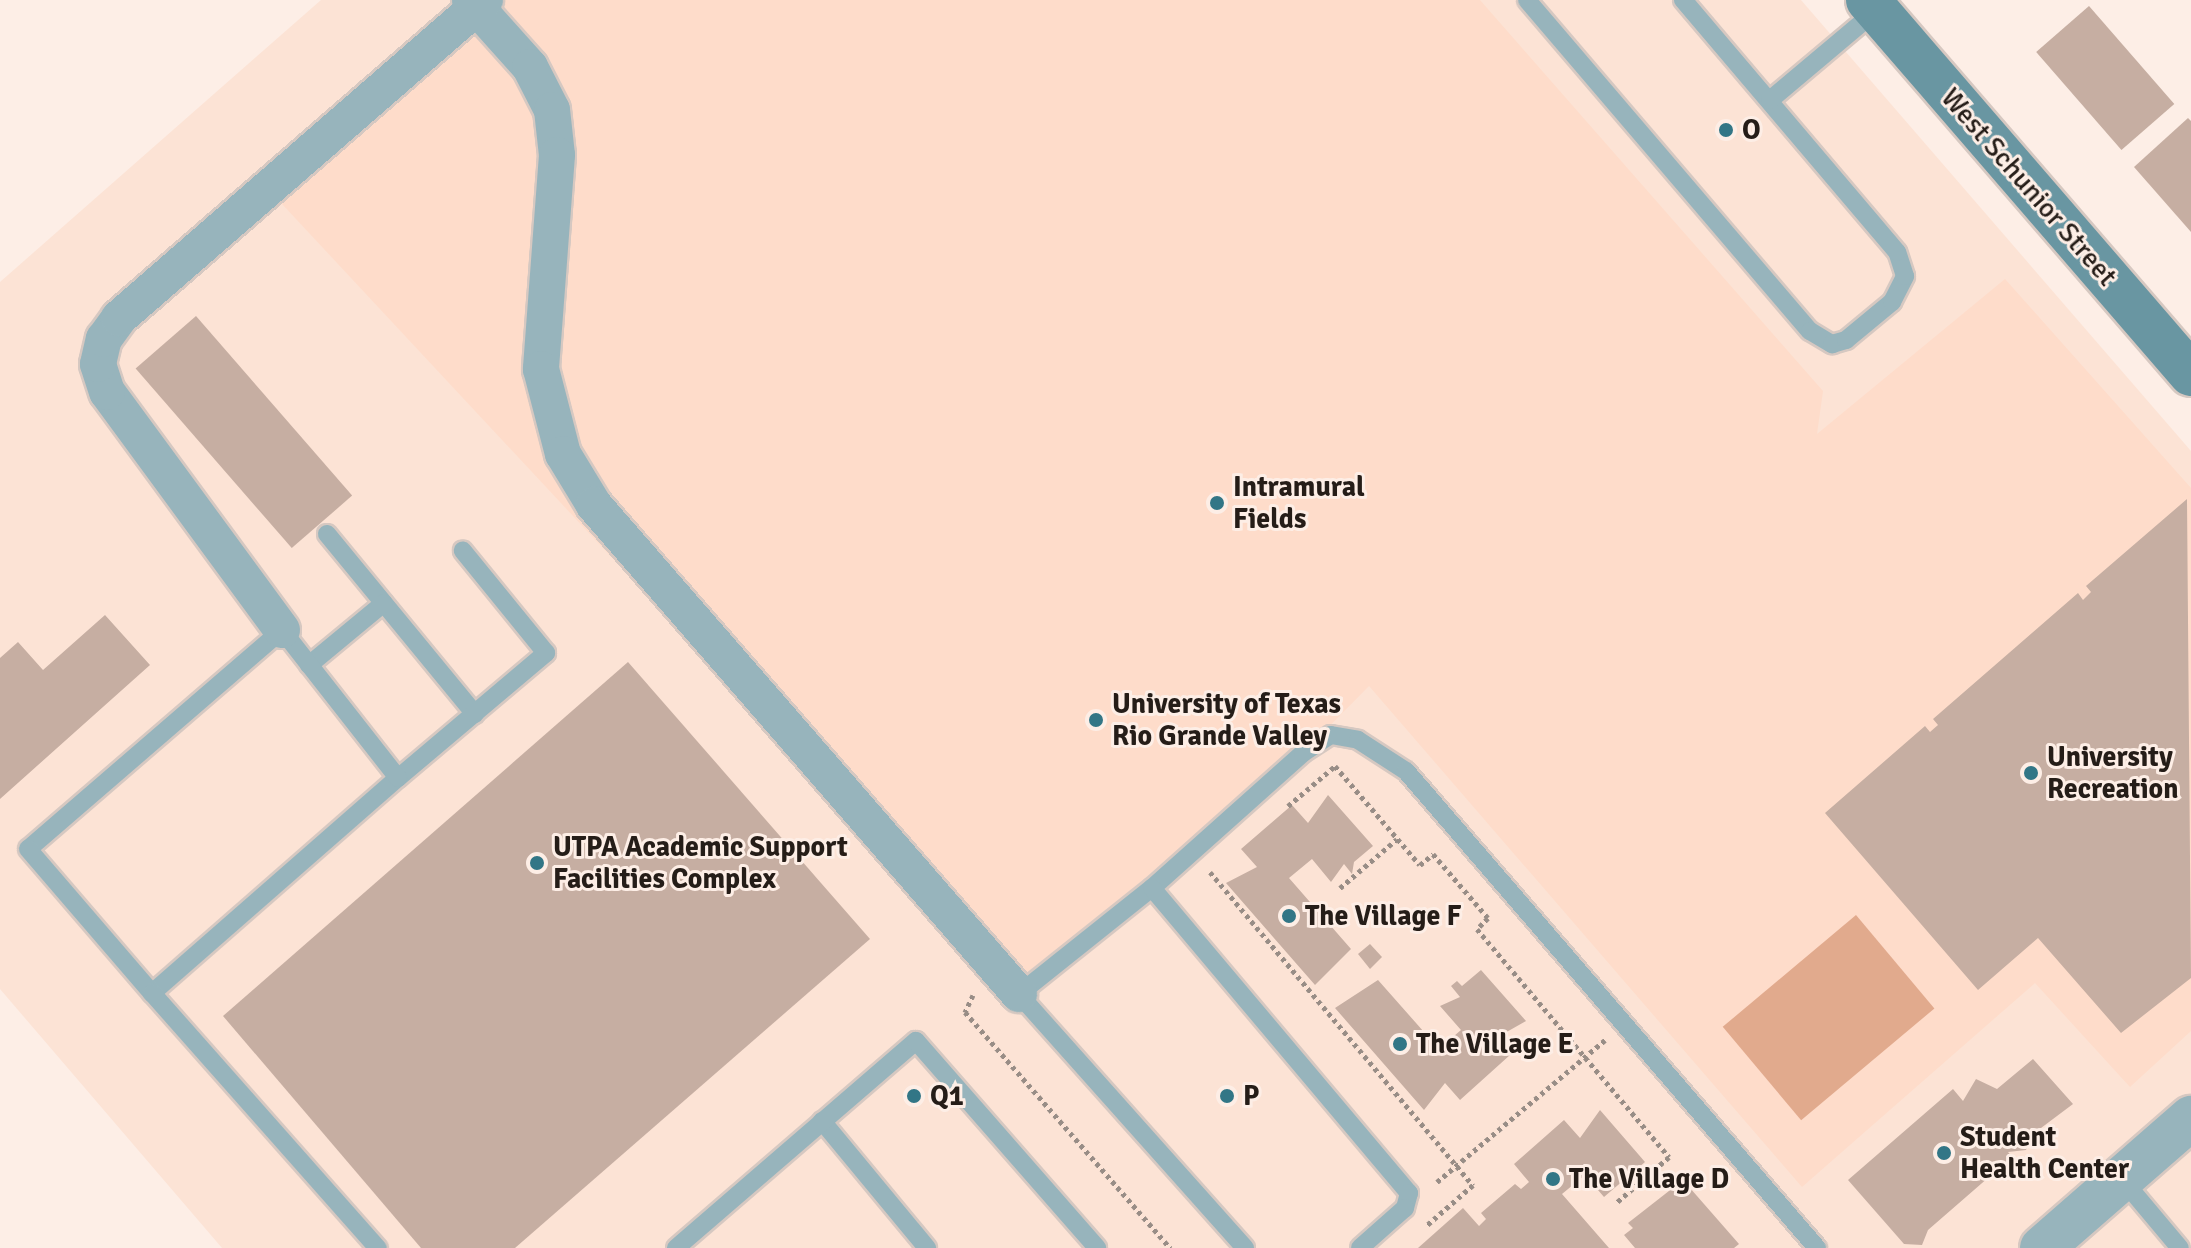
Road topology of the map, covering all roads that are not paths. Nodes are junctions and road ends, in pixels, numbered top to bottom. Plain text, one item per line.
1 (1527, 0) edge
2 (1683, 0) edge
3 (477, 2) edge
4 (1872, 5) edge
5 (1770, 100) junction
6 (2191, 374) edge
7 (327, 534) dead end
8 (463, 551) dead end
9 (384, 603) junction
10 (282, 630) junction
11 (309, 665) junction
12 (475, 714) junction
13 (398, 778) junction
14 (1152, 888) junction
15 (152, 993) junction
16 (1019, 994) junction
17 (2191, 1118) edge
18 (822, 1121) junction
19 (2122, 1179) junction
20 (378, 1248) edge
21 (676, 1248) edge
22 (927, 1248) edge
23 (1097, 1248) edge
24 (1245, 1248) edge
25 (1360, 1248) edge
26 (1817, 1248) edge
27 (2042, 1248) edge
28 (2180, 1248) edge

1 - 5 lane
2 - 5 lane
3 - 10 street
3 - 16 street
4 - 5 lane
4 - 6 main road, West Schunior Street
7 - 9 lane
8 - 12 lane
9 - 11 lane
9 - 12 lane
10 - 11 lane
10 - 15 lane
11 - 13 lane
12 - 13 lane
13 - 15 lane
14 - 16 lane
14 - 25 lane
14 - 26 lane
15 - 20 lane
16 - 24 lane
17 - 19 street
18 - 21 lane
18 - 22 lane
18 - 23 lane
19 - 27 street
19 - 28 lane

